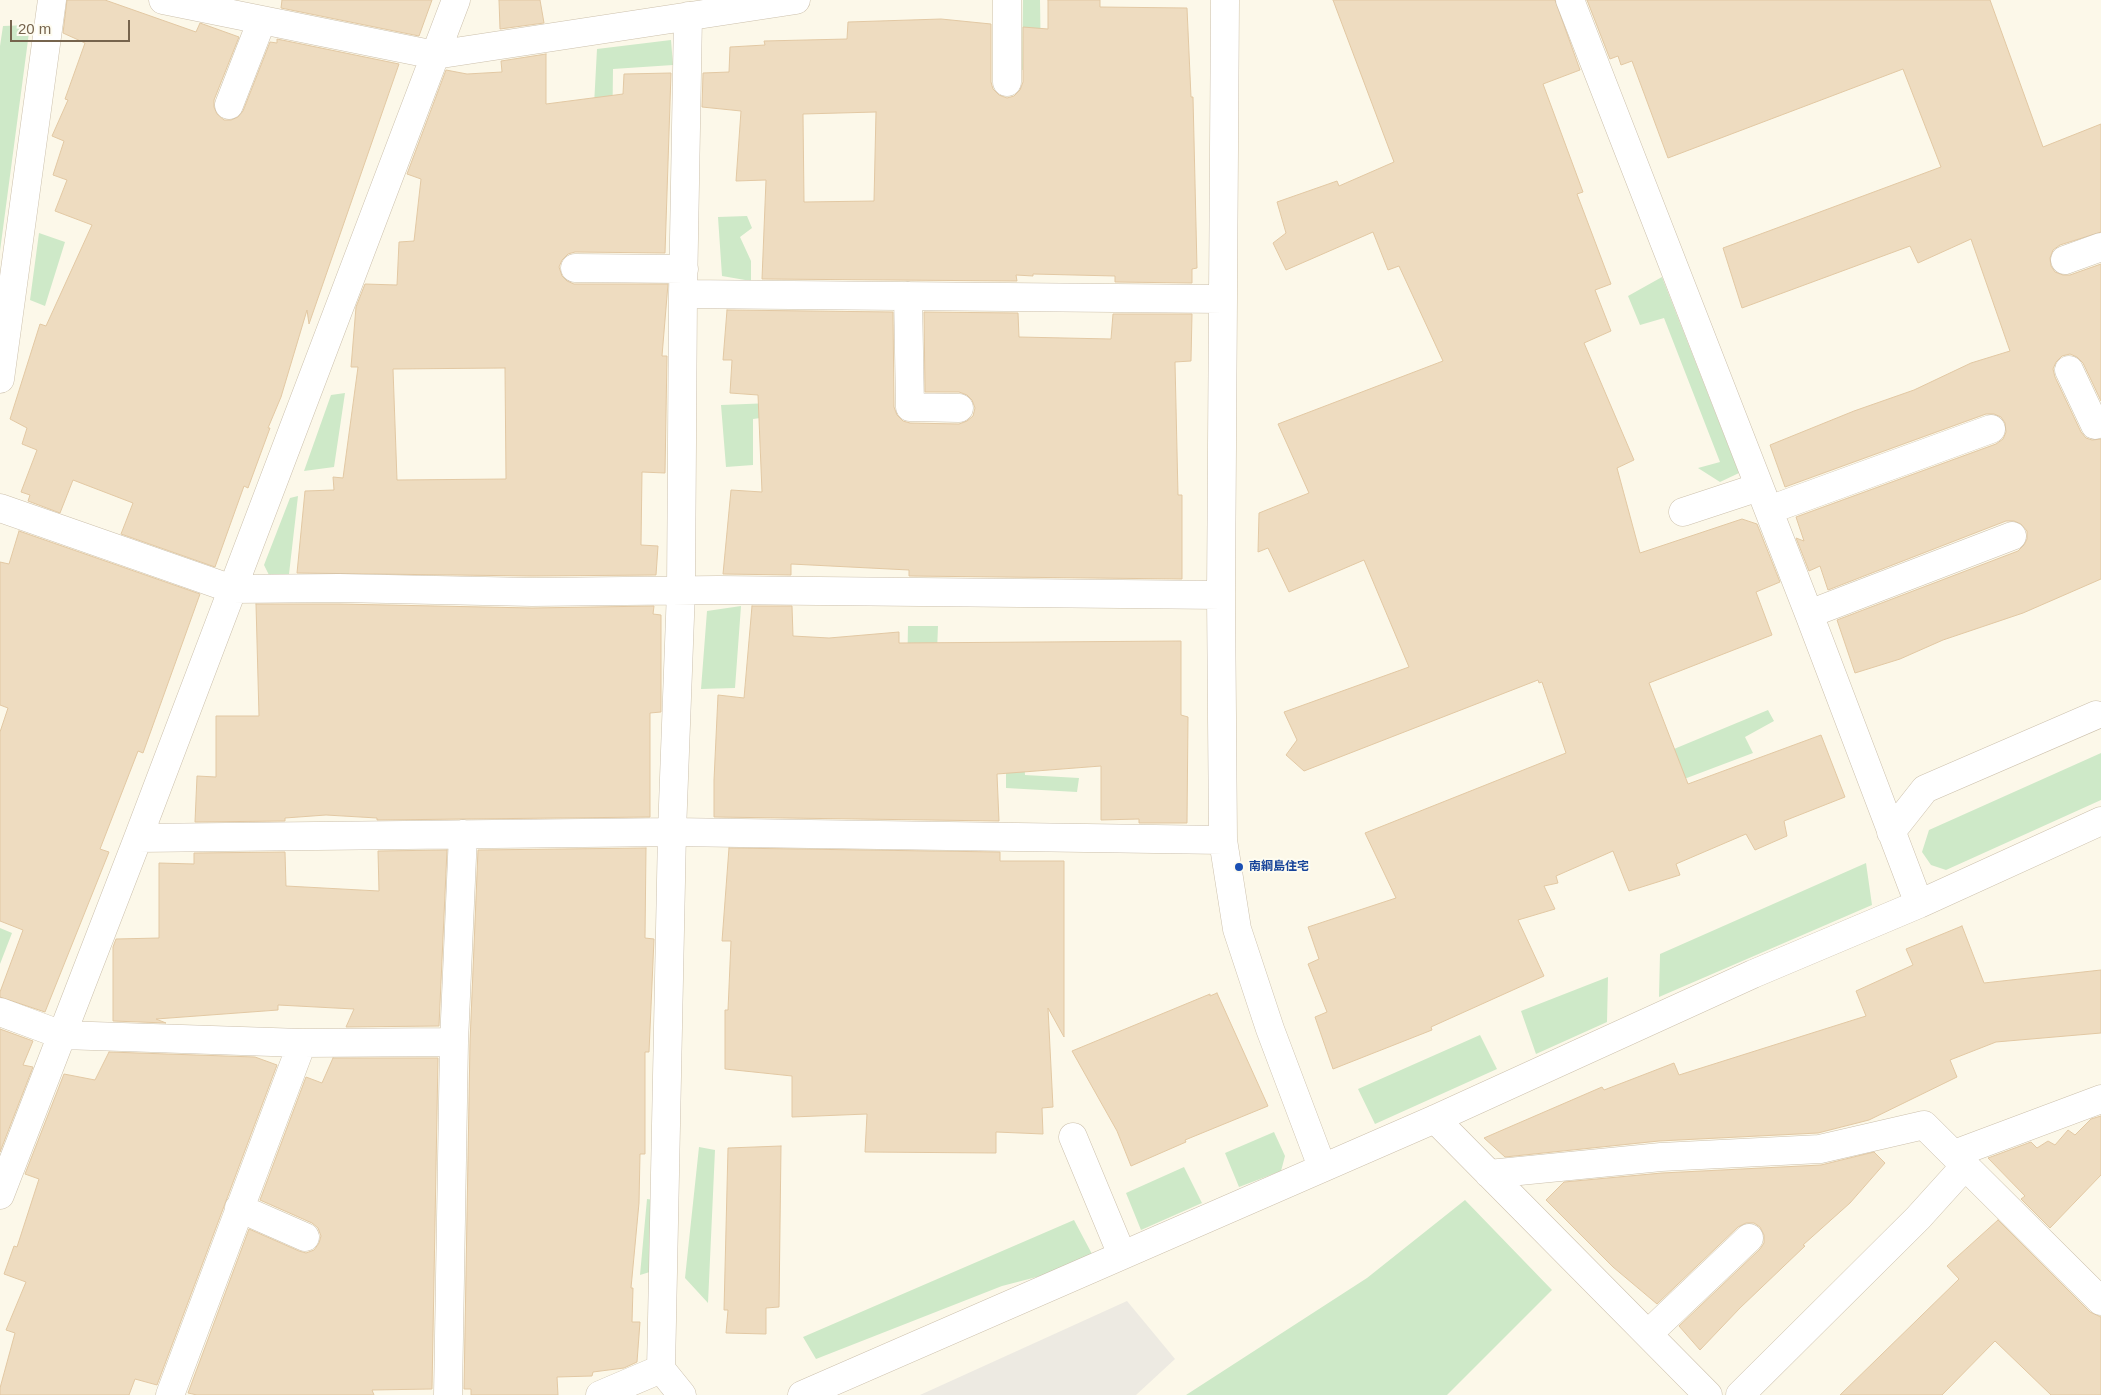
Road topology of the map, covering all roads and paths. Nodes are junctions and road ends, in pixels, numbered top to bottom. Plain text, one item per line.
1 (52, 0) edge
2 (163, 0) edge
3 (456, 0) edge
4 (796, 0) edge
5 (1007, 0) edge
6 (1225, 0) edge
7 (1570, 0) edge
8 (688, 16) junction
9 (262, 20) junction
10 (436, 55) junction
11 (1007, 82) dead end
12 (229, 105) dead end
13 (2101, 247) edge
14 (2065, 260) dead end
15 (575, 268) dead end
16 (683, 281) junction
17 (908, 296) junction
18 (1223, 299) junction
19 (2069, 370) dead end
20 (0, 379) edge
21 (959, 408) dead end
22 (2101, 423) edge
23 (1992, 429) dead end
24 (1764, 499) junction
25 (0, 508) edge
26 (1683, 512) dead end
27 (2012, 536) dead end
28 (232, 589) junction
29 (681, 590) junction
30 (1221, 595) junction
31 (1809, 614) junction
32 (2096, 715) dead end
33 (2101, 821) edge
34 (672, 832) junction
35 (1892, 832) junction
36 (463, 834) junction
37 (138, 838) junction
38 (1223, 840) junction
39 (1919, 904) junction
40 (0, 1012) edge
41 (62, 1035) junction
42 (454, 1042) junction
43 (302, 1043) junction
44 (2101, 1099) edge
45 (1435, 1119) junction
46 (1074, 1137) dead end
47 (1959, 1160) junction
48 (1322, 1168) junction
49 (1489, 1174) junction
50 (0, 1195) edge
51 (239, 1208) junction
52 (305, 1237) dead end
53 (1749, 1238) dead end
54 (1122, 1255) junction
55 (2101, 1301) edge
56 (1648, 1334) junction
57 (661, 1369) junction
58 (170, 1395) edge
59 (448, 1395) edge
60 (600, 1395) edge
61 (682, 1395) edge
62 (802, 1395) edge
63 (1708, 1395) edge
64 (1740, 1395) edge

1 - 20 street
2 - 9 street
3 - 10 street
4 - 8 street
5 - 11 street
6 - 18 street
7 - 24 street
8 - 10 street
8 - 16 street
9 - 10 street
9 - 12 street
10 - 28 street
13 - 14 street
15 - 16 street
16 - 17 street
16 - 29 street
17 - 18 street
17 - 21 street
18 - 30 street
19 - 22 street
23 - 24 street
24 - 26 street
24 - 31 street
25 - 28 street
27 - 31 street
28 - 29 street
28 - 37 street
29 - 30 street
29 - 34 street
30 - 38 street
31 - 35 street
32 - 35 street
33 - 39 street
34 - 36 street
34 - 38 street
34 - 57 street
35 - 39 street
36 - 37 street
36 - 42 street
37 - 41 street
38 - 48 street
39 - 45 street
40 - 41 street
41 - 43 street
41 - 50 street
42 - 43 street
42 - 59 street
43 - 51 street
44 - 47 street
45 - 48 street
45 - 49 street
46 - 54 street
47 - 49 street
47 - 55 street
47 - 64 street
48 - 54 street
49 - 56 street
51 - 52 street
51 - 58 street
53 - 56 street
54 - 62 street
56 - 63 street
57 - 60 street
57 - 61 street

